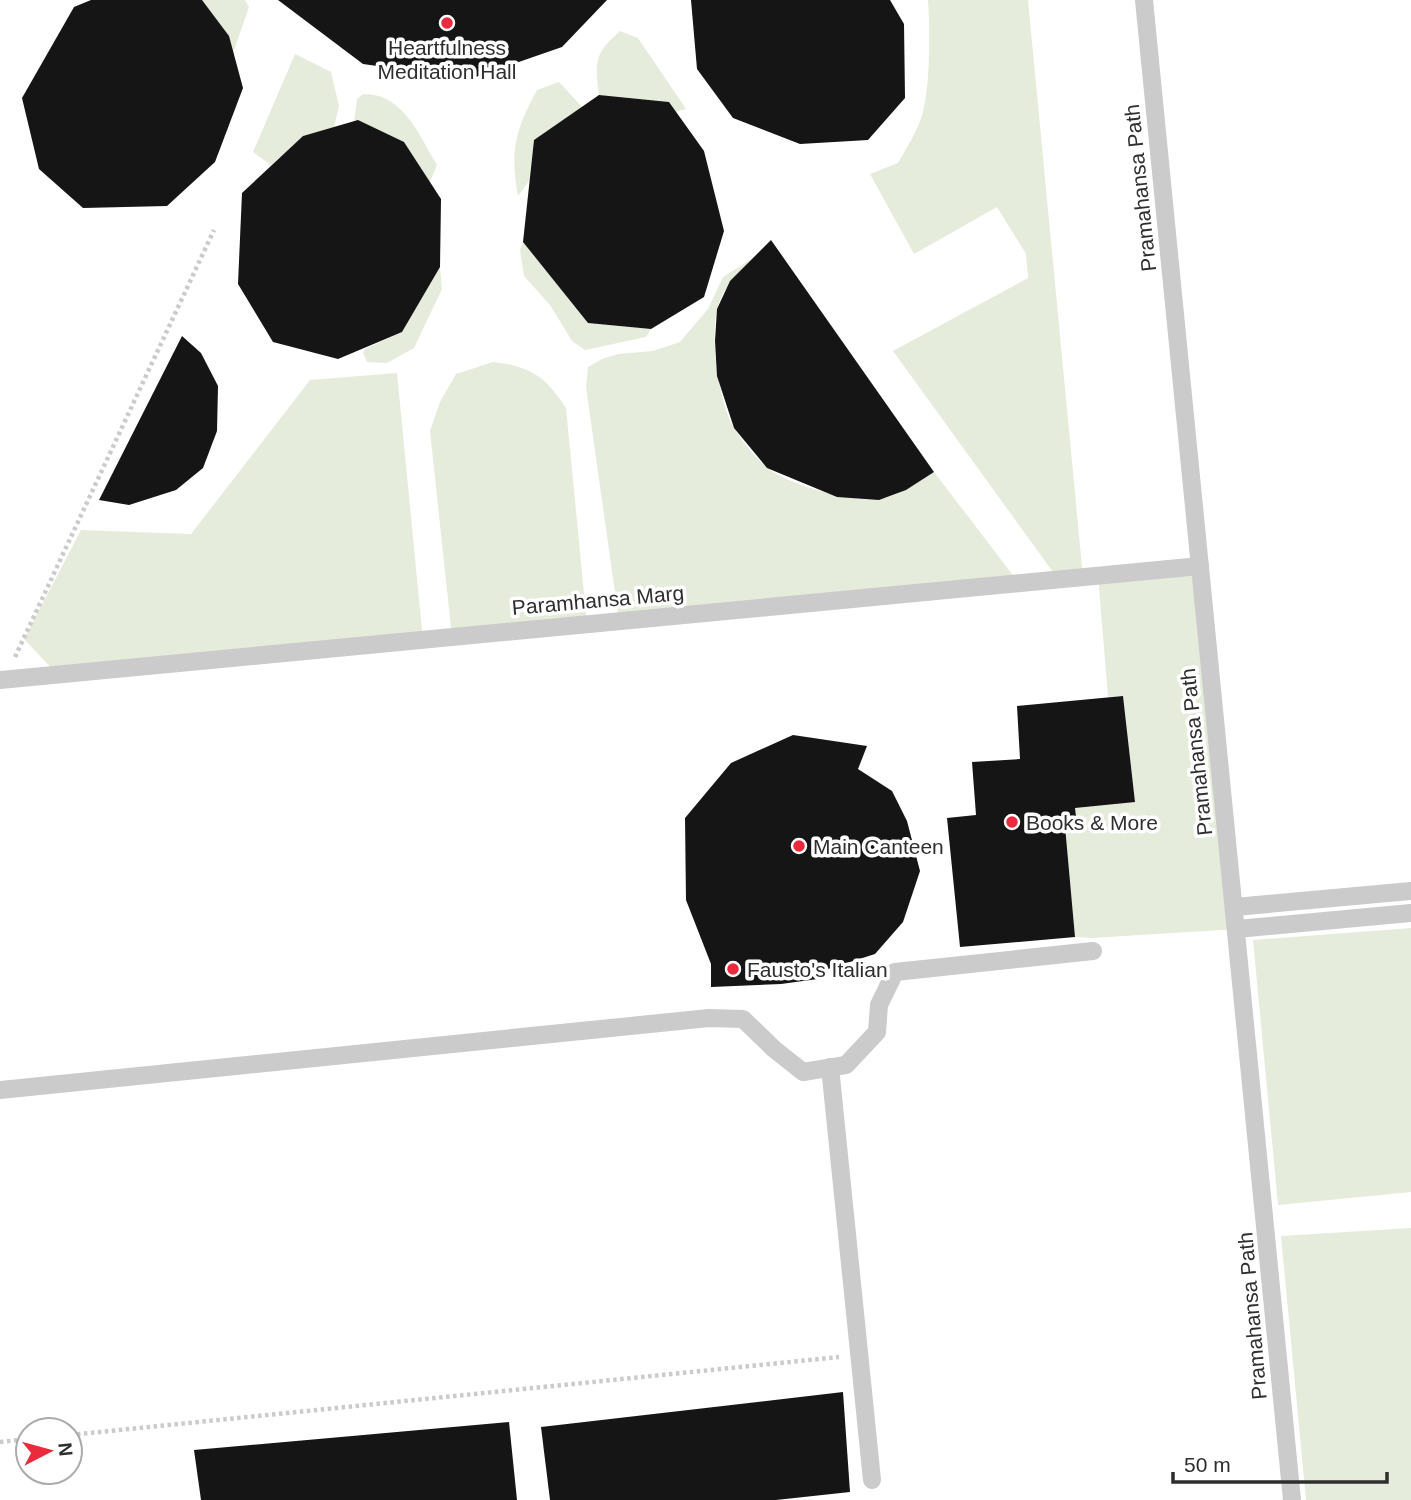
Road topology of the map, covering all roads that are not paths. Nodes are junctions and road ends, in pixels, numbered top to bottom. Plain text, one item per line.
1 (1144, 0) edge
2 (1200, 566) junction
3 (2, 680) edge
4 (1411, 891) edge
5 (1235, 907) junction
6 (1411, 913) edge
7 (1237, 929) junction
8 (1093, 951) dead end
9 (830, 1067) junction
10 (0, 1090) edge
11 (872, 1480) dead end
12 (1292, 1500) edge

1 - 2 lane, Pramahansa Path
2 - 3 lane, Paramhansa Marg
2 - 5 lane, Pramahansa Path
4 - 5 lane
5 - 7 lane, Pramahansa Path
6 - 7 lane
7 - 12 lane, Pramahansa Path
8 - 9 lane
9 - 10 lane
9 - 11 lane

